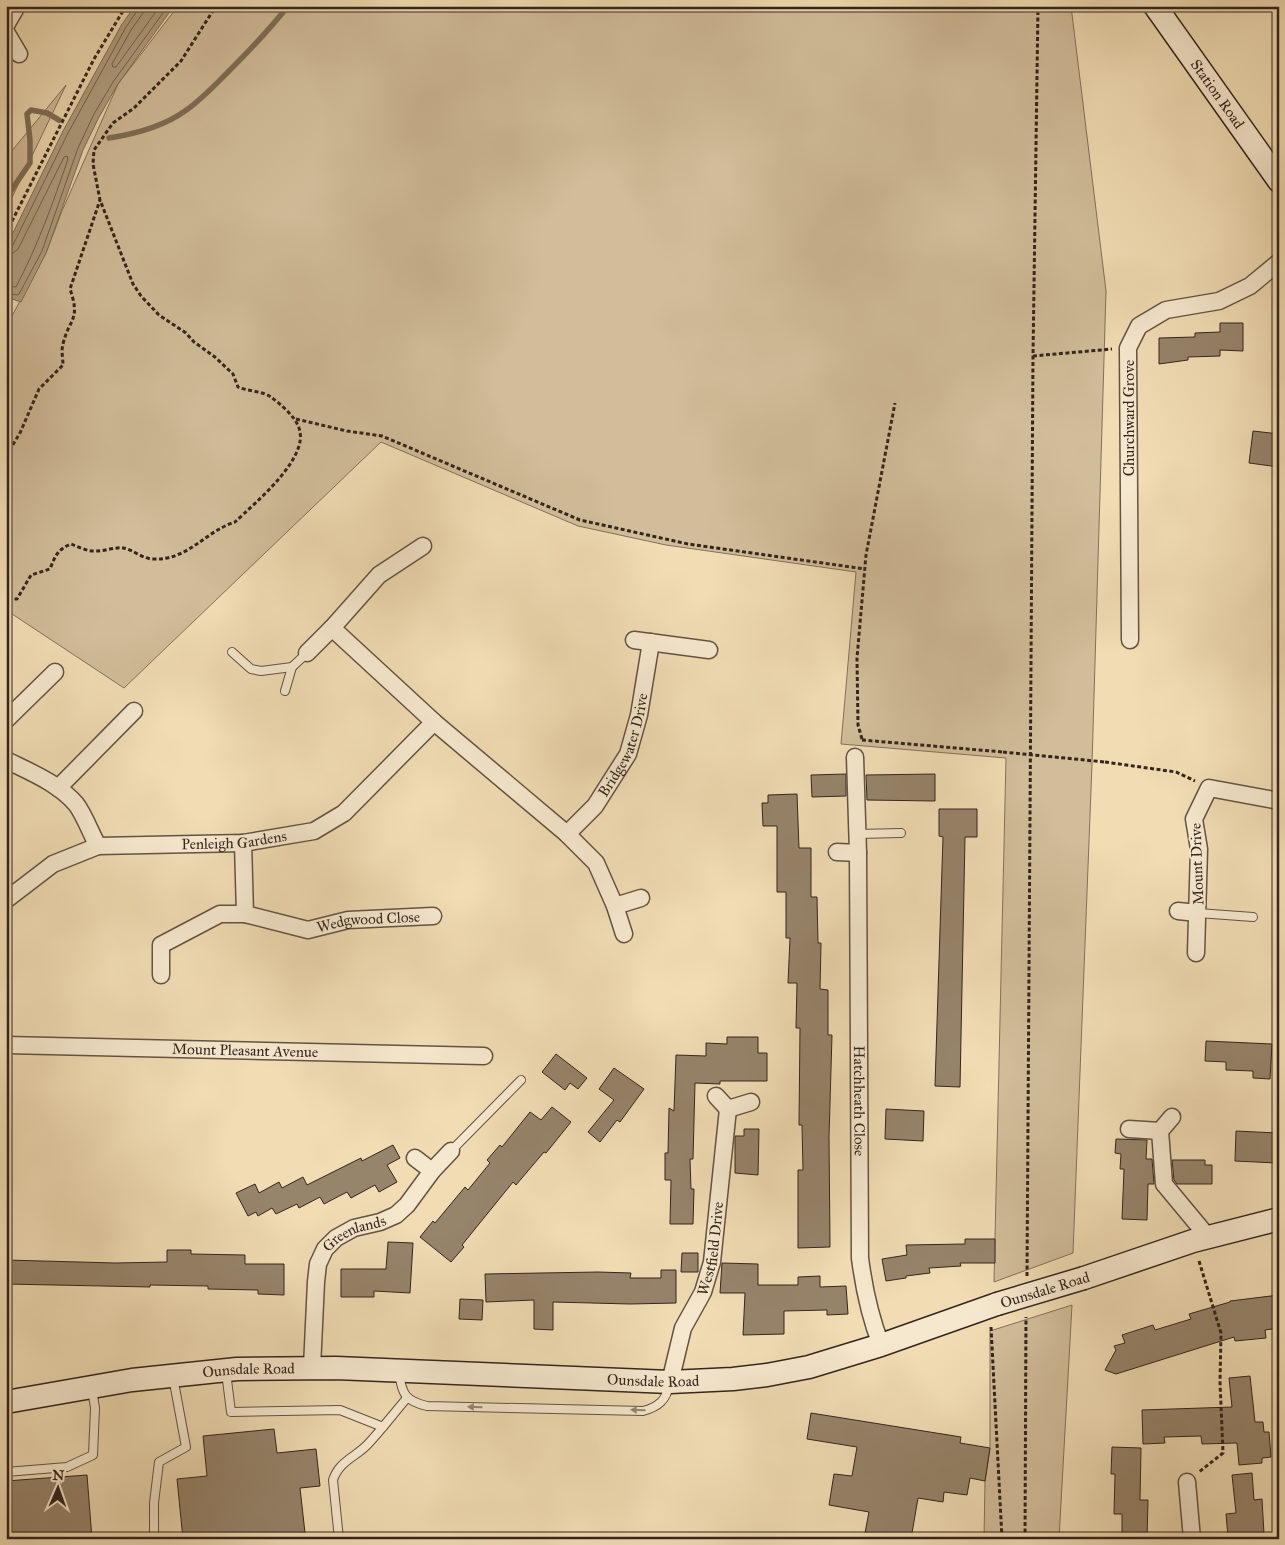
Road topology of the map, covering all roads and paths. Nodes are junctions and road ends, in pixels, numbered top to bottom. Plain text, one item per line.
1 (17, 6) edge
2 (126, 6) edge
3 (216, 6) edge
4 (1038, 6) edge
5 (1155, 6) edge
6 (6, 25) edge
7 (6, 32) edge
8 (19, 54) dead end
9 (1276, 170) edge
10 (100, 200) junction
11 (6, 233) edge
12 (1279, 262) edge
13 (1128, 348) junction
14 (1033, 356) junction
15 (895, 403) dead end
16 (295, 419) junction
17 (6, 456) edge
18 (423, 546) dead end
19 (865, 569) junction
20 (6, 607) edge
21 (332, 628) junction
22 (634, 640) dead end
23 (1130, 640) dead end
24 (651, 642) junction
25 (709, 650) dead end
26 (232, 652) dead end
27 (306, 653) joint
28 (292, 667) junction
29 (55, 672) dead end
30 (285, 691) dead end
31 (134, 711) dead end
32 (6, 720) edge
33 (434, 722) junction
34 (862, 739) junction
35 (855, 756) joint
36 (6, 760) edge
37 (58, 788) junction
38 (1210, 788) junction
39 (1279, 801) edge
40 (900, 833) dead end
41 (567, 834) junction
42 (858, 834) junction
43 (243, 844) junction
44 (98, 846) junction
45 (837, 852) dead end
46 (858, 853) junction
47 (641, 898) dead end
48 (6, 900) edge
49 (616, 906) junction
50 (1178, 911) dead end
51 (1198, 912) junction
52 (245, 914) junction
53 (433, 916) dead end
54 (1253, 917) dead end
55 (624, 934) dead end
56 (1196, 953) dead end
57 (162, 975) dead end
58 (6, 1045) edge
59 (484, 1056) dead end
60 (521, 1080) dead end
61 (716, 1096) dead end
62 (750, 1102) dead end
63 (728, 1109) junction
64 (1172, 1117) dead end
65 (1129, 1129) dead end
66 (1160, 1131) junction
67 (451, 1151) joint
68 (415, 1158) dead end
69 (432, 1171) junction
70 (1279, 1219) edge
71 (1201, 1239) junction
72 (1027, 1280) dead end
73 (1026, 1310) dead end
74 (994, 1314) junction
75 (882, 1345) junction
76 (312, 1367) junction
77 (226, 1370) junction
78 (399, 1370) junction
79 (173, 1375) junction
80 (670, 1382) junction
81 (91, 1387) junction
82 (407, 1398) junction
83 (6, 1402) edge
84 (383, 1427) junction
85 (6, 1472) edge
86 (1187, 1482) joint
87 (147, 1539) edge
88 (339, 1539) edge
89 (1002, 1539) edge
90 (1025, 1539) edge
91 (1192, 1539) edge

1 - 6 street
2 - 11 path
3 - 10 path
4 - 14 path
5 - 9 street, Station Road
7 - 8 street
10 - 16 path
10 - 17 path
12 - 13 street, Churchward Grove
13 - 14 path
13 - 23 street, Churchward Grove
14 - 72 path
15 - 19 path
16 - 19 path
16 - 20 path
18 - 21 street
19 - 34 path
21 - 27 street
21 - 33 street
22 - 24 street
24 - 25 street
24 - 41 street, Bridgewater Drive
26 - 28 lane
27 - 28 lane
28 - 30 lane
29 - 32 street
31 - 37 street
33 - 41 street
33 - 43 street, Penleigh Gardens
34 - 35 path
34 - 38 path, bridge
35 - 42 street, Hatchheath Close
36 - 37 street
37 - 44 street
38 - 39 street
38 - 51 street, Mount Drive
40 - 42 lane
41 - 49 street
42 - 46 street, Hatchheath Close
43 - 44 street, Penleigh Gardens
43 - 52 street
44 - 48 street, Penleigh Gardens
45 - 46 street
46 - 75 street, Hatchheath Close
47 - 49 street
49 - 55 street
50 - 51 street, Mount Drive
51 - 54 lane
51 - 56 street, Mount Drive
52 - 53 street, Wedgwood Close
52 - 57 street, Wedgwood Close
58 - 59 street, Mount Pleasant Avenue
60 - 67 lane
61 - 63 street
62 - 63 street
63 - 80 street, Westfield Drive
64 - 66 street
65 - 66 street
66 - 71 street
67 - 69 street, Greenlands
68 - 69 street
69 - 76 street, Greenlands
70 - 71 street, Ounsdale Road
71 - 74 street, Ounsdale Road, bridge
71 - 86 path
73 - 90 path
74 - 75 street, Ounsdale Road
74 - 89 path
75 - 80 street, Ounsdale Road
76 - 77 street, Ounsdale Road
76 - 78 street, Ounsdale Road
77 - 79 street, Ounsdale Road
77 - 84 lane
78 - 80 street, Ounsdale Road
78 - 82 lane
79 - 81 street, Ounsdale Road
79 - 87 lane
80 -> 82 lane
81 - 83 street, Ounsdale Road
81 - 85 lane
82 - 84 lane
84 - 88 lane
86 - 91 street

